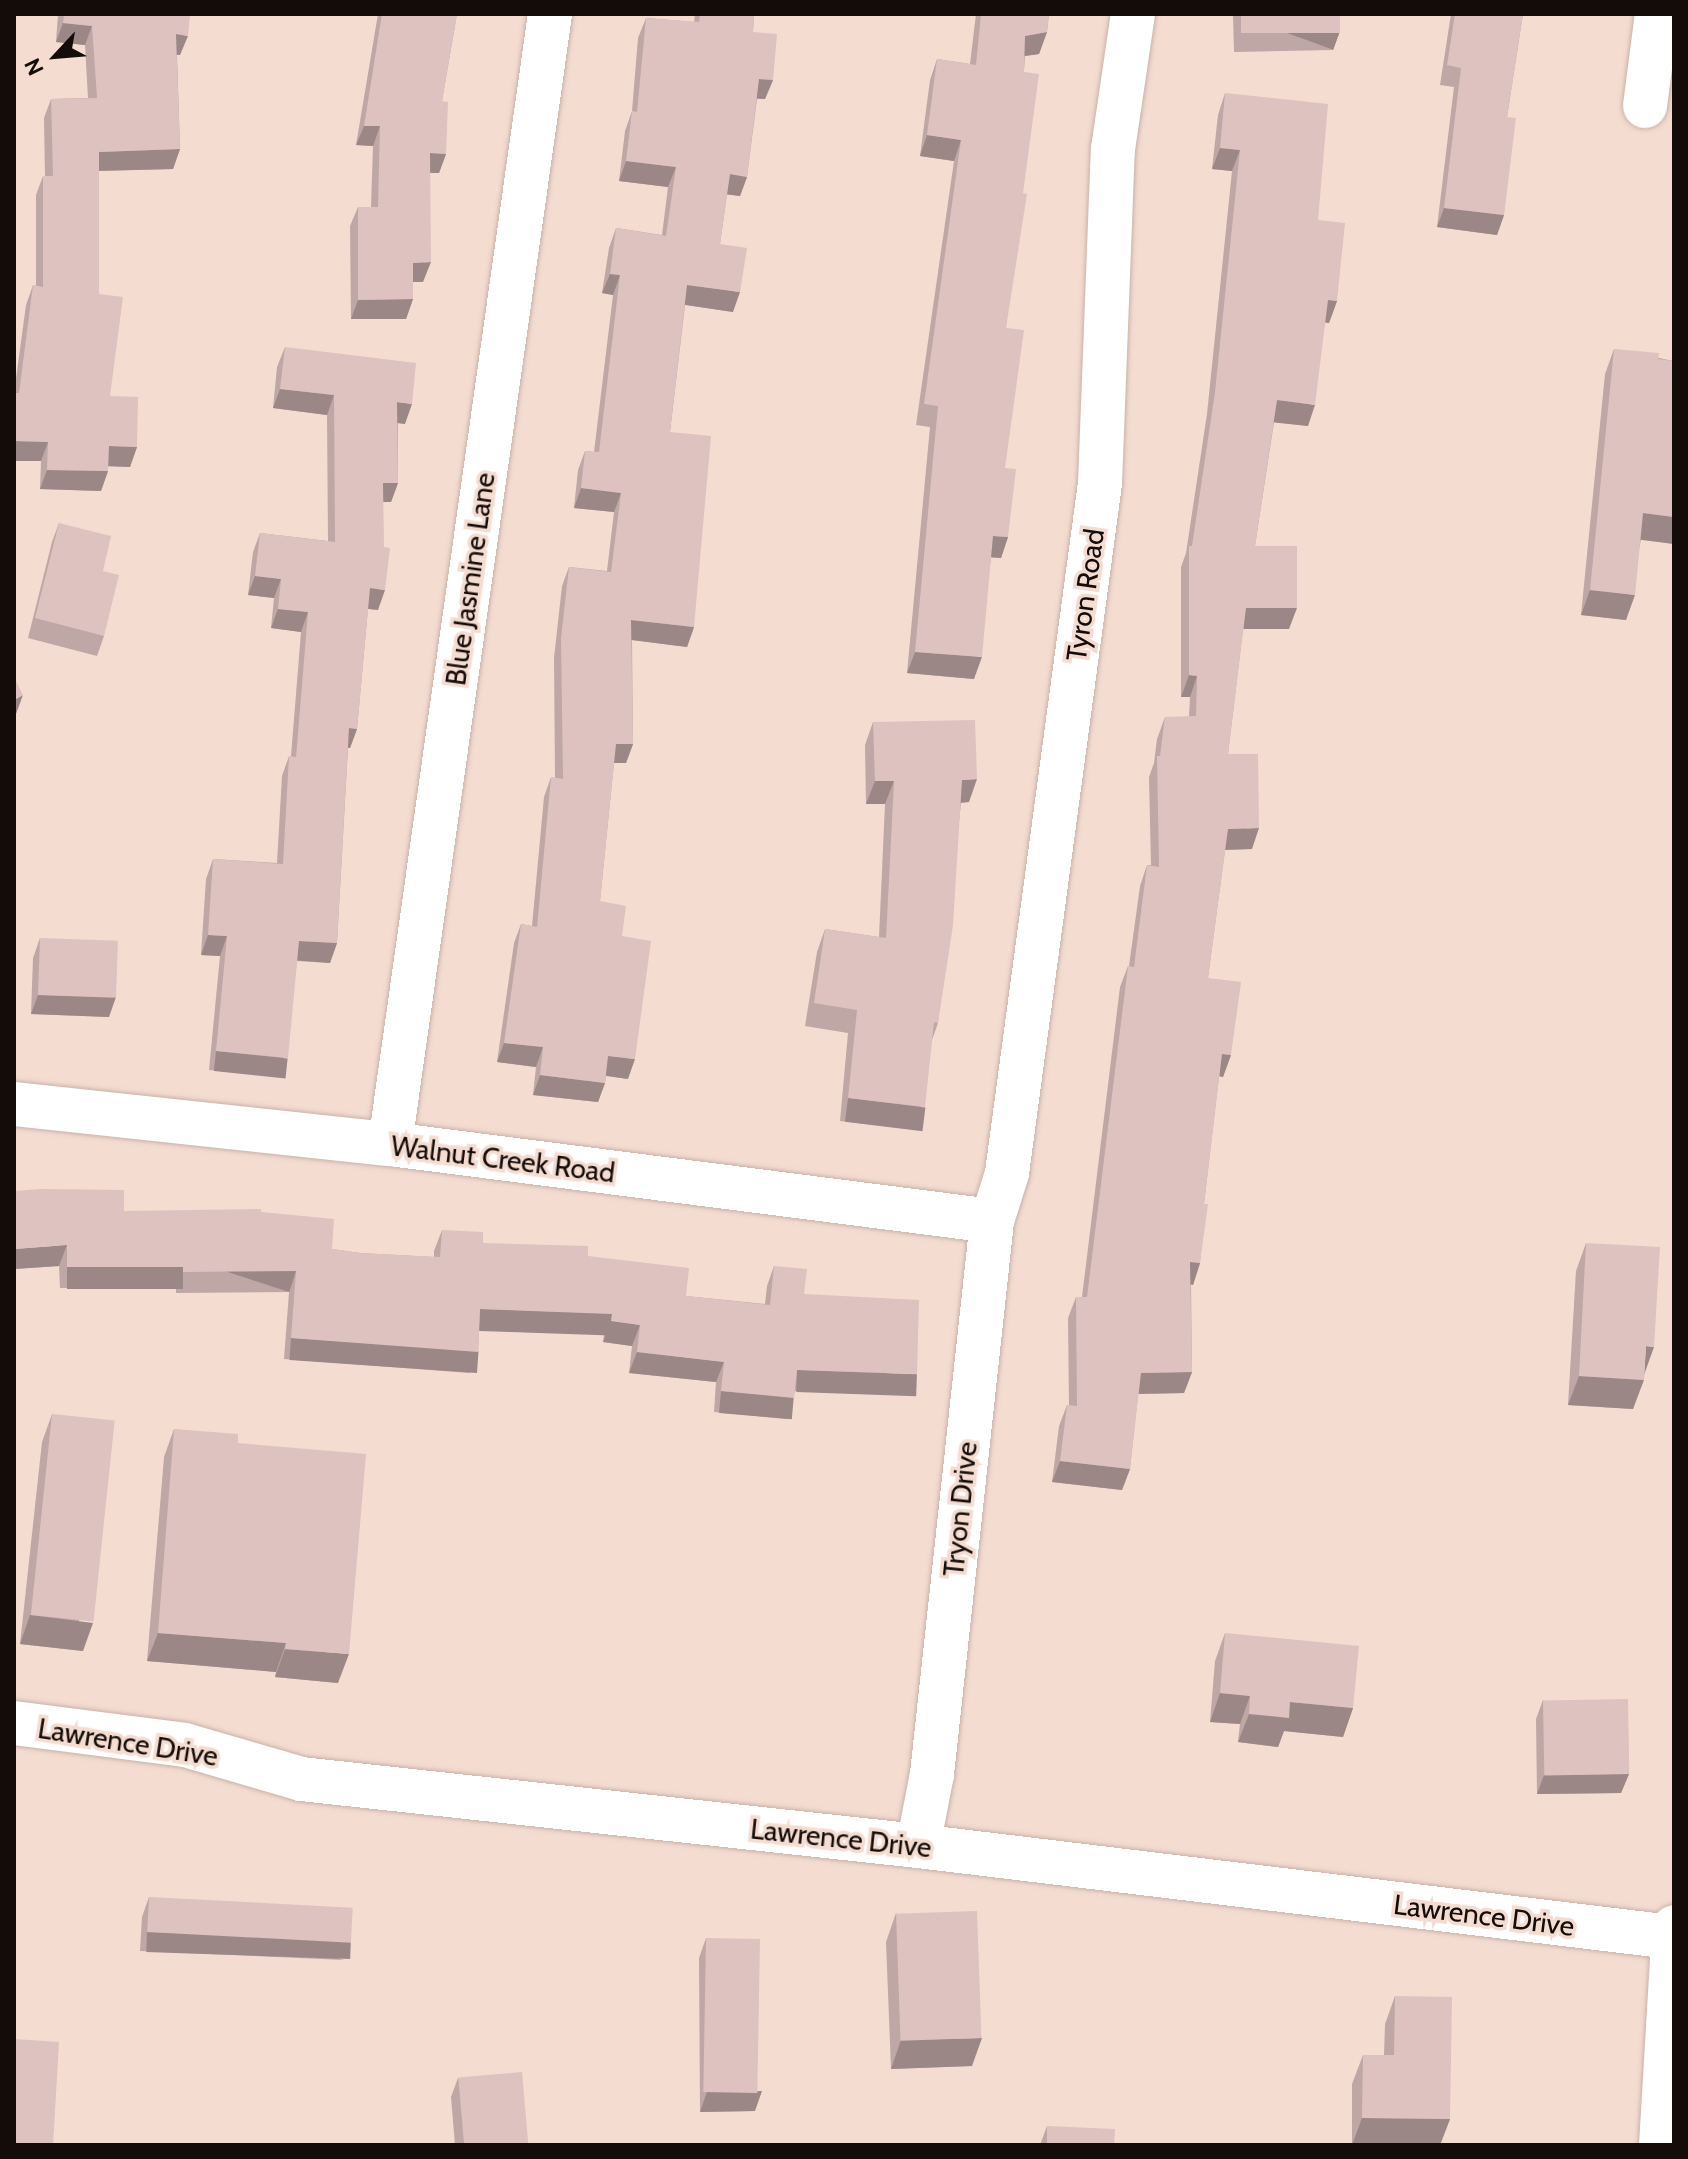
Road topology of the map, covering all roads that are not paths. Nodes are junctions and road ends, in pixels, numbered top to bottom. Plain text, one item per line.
1 (550, 14) edge
2 (1133, 14) edge
3 (1657, 14) edge
4 (1645, 106) dead end
5 (14, 1104) edge
6 (390, 1144) junction
7 (1007, 1173) joint
8 (992, 1221) junction
9 (14, 1723) edge
10 (918, 1846) junction
11 (1672, 1932) edge
12 (1661, 2145) edge

1 - 6 street, Blue Jasmine Lane
2 - 7 street, Tyron Road
3 - 4 street
5 - 6 street, Walnut Creek Road
6 - 8 street, Walnut Creek Road
7 - 8 street, Tryon Drive
8 - 10 street, Tryon Drive
9 - 10 street, Lawrence Drive
10 - 11 street, Lawrence Drive
11 - 12 street

